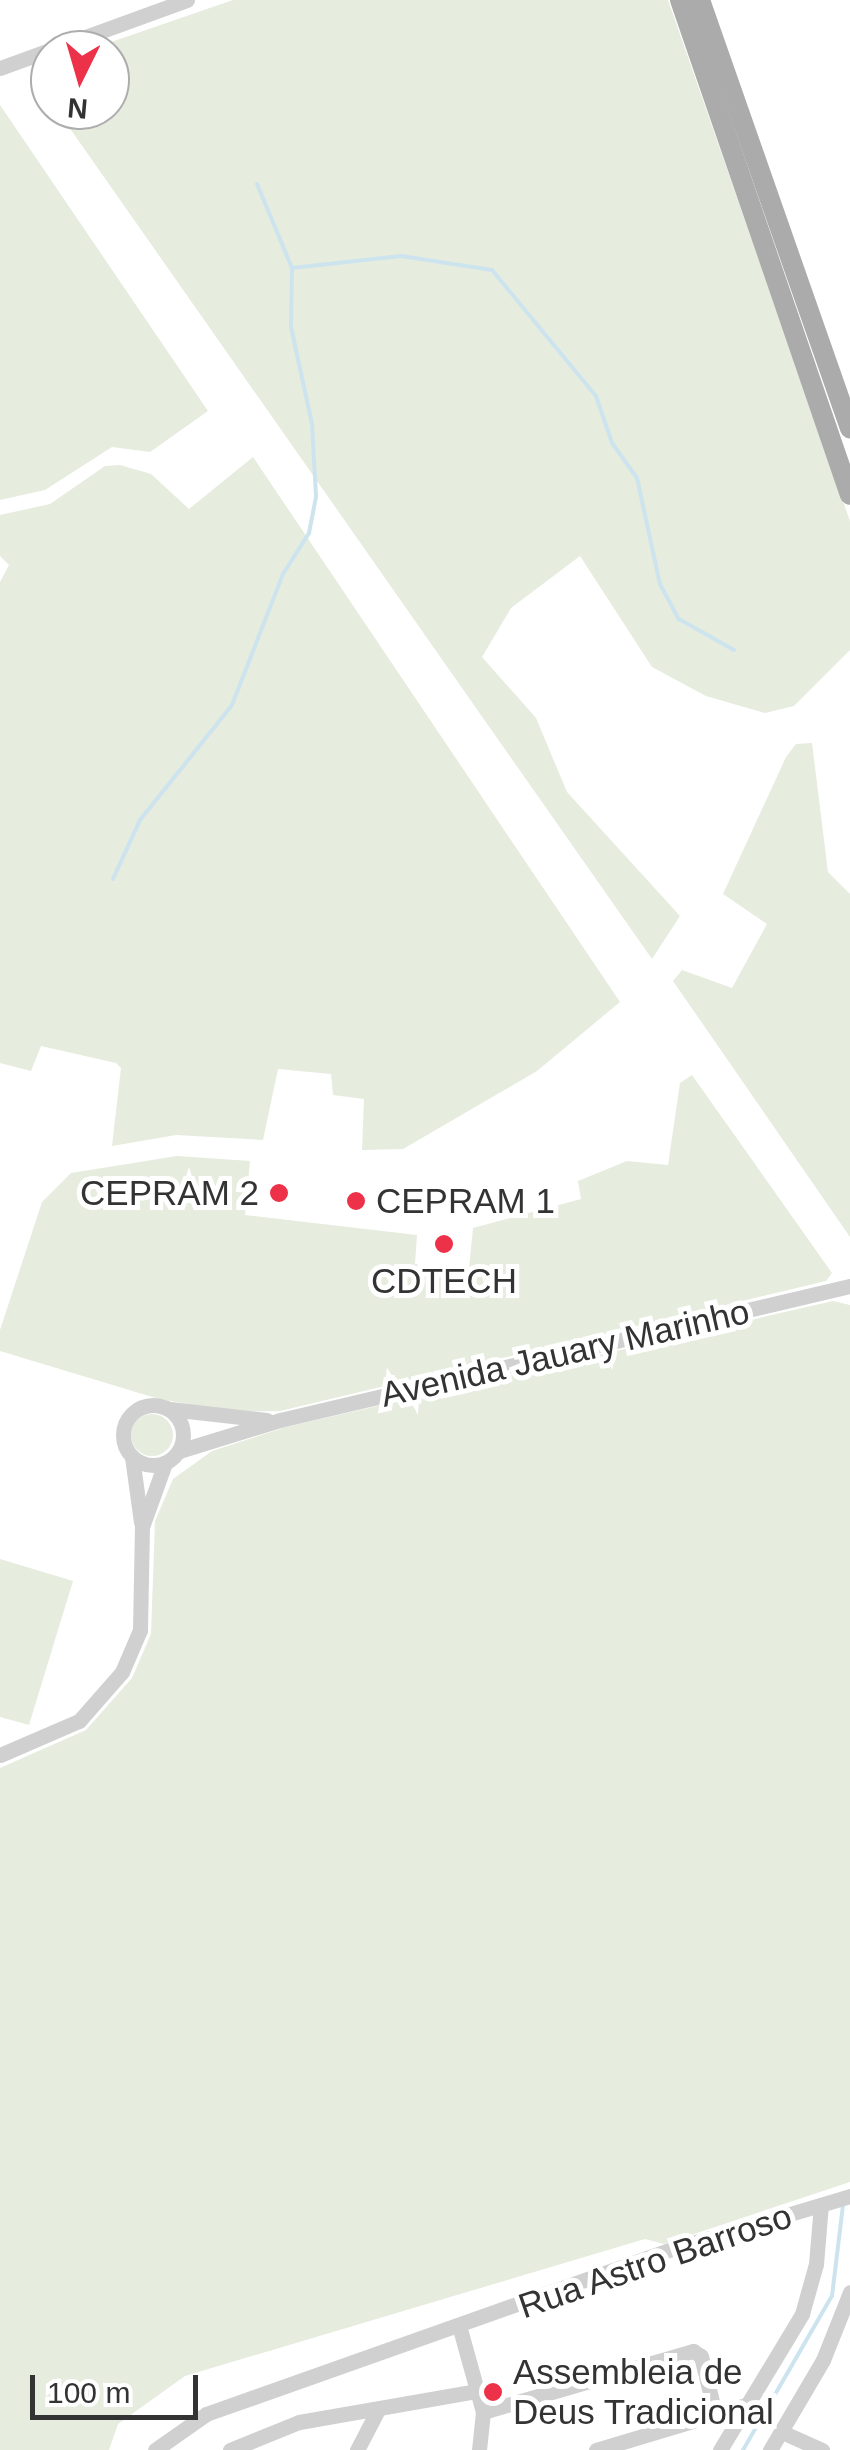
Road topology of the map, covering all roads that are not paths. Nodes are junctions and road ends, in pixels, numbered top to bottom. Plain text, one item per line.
1 (187, 0) edge
2 (680, 0) edge
3 (700, 0) edge
4 (0, 68) edge
5 (850, 429) edge
6 (850, 495) edge
7 (850, 1286) edge
8 (169, 1408) junction
9 (280, 1420) junction
10 (179, 1450) junction
11 (132, 1457) junction
12 (165, 1463) junction
13 (142, 1527) junction
14 (0, 1755) edge
15 (850, 2196) edge
16 (821, 2205) junction
17 (850, 2292) edge
18 (460, 2330) junction
19 (477, 2391) junction
20 (749, 2404) junction
21 (378, 2408) junction
22 (482, 2412) junction
23 (715, 2414) junction
24 (782, 2432) junction
25 (155, 2450) edge
26 (230, 2450) edge
27 (358, 2450) edge
28 (478, 2450) edge
29 (596, 2450) edge
30 (720, 2450) edge
31 (770, 2450) edge
32 (822, 2450) edge

1 - 4 street
2 - 6 main road
3 - 5 main road
7 - 9 street, Avenida Jauary Marinho
8 - 9 street, Avenida Jauary Marinho
8 - 10 street
8 - 11 street
9 - 10 street, Avenida Jauary Marinho
10 - 12 street
11 - 12 street
11 - 13 street
12 - 13 street
13 - 14 street
15 - 16 street, Rua Astro Barroso
16 - 18 street, Rua Astro Barroso
16 - 20 street
17 - 24 street
18 - 19 street
18 - 25 street, Rua Astro Barroso
19 - 21 street
19 - 22 street
20 - 23 street
20 - 30 street
21 - 26 street
21 - 27 street
22 - 23 street
22 - 28 street
23 - 29 street
24 - 31 street
24 - 32 street

